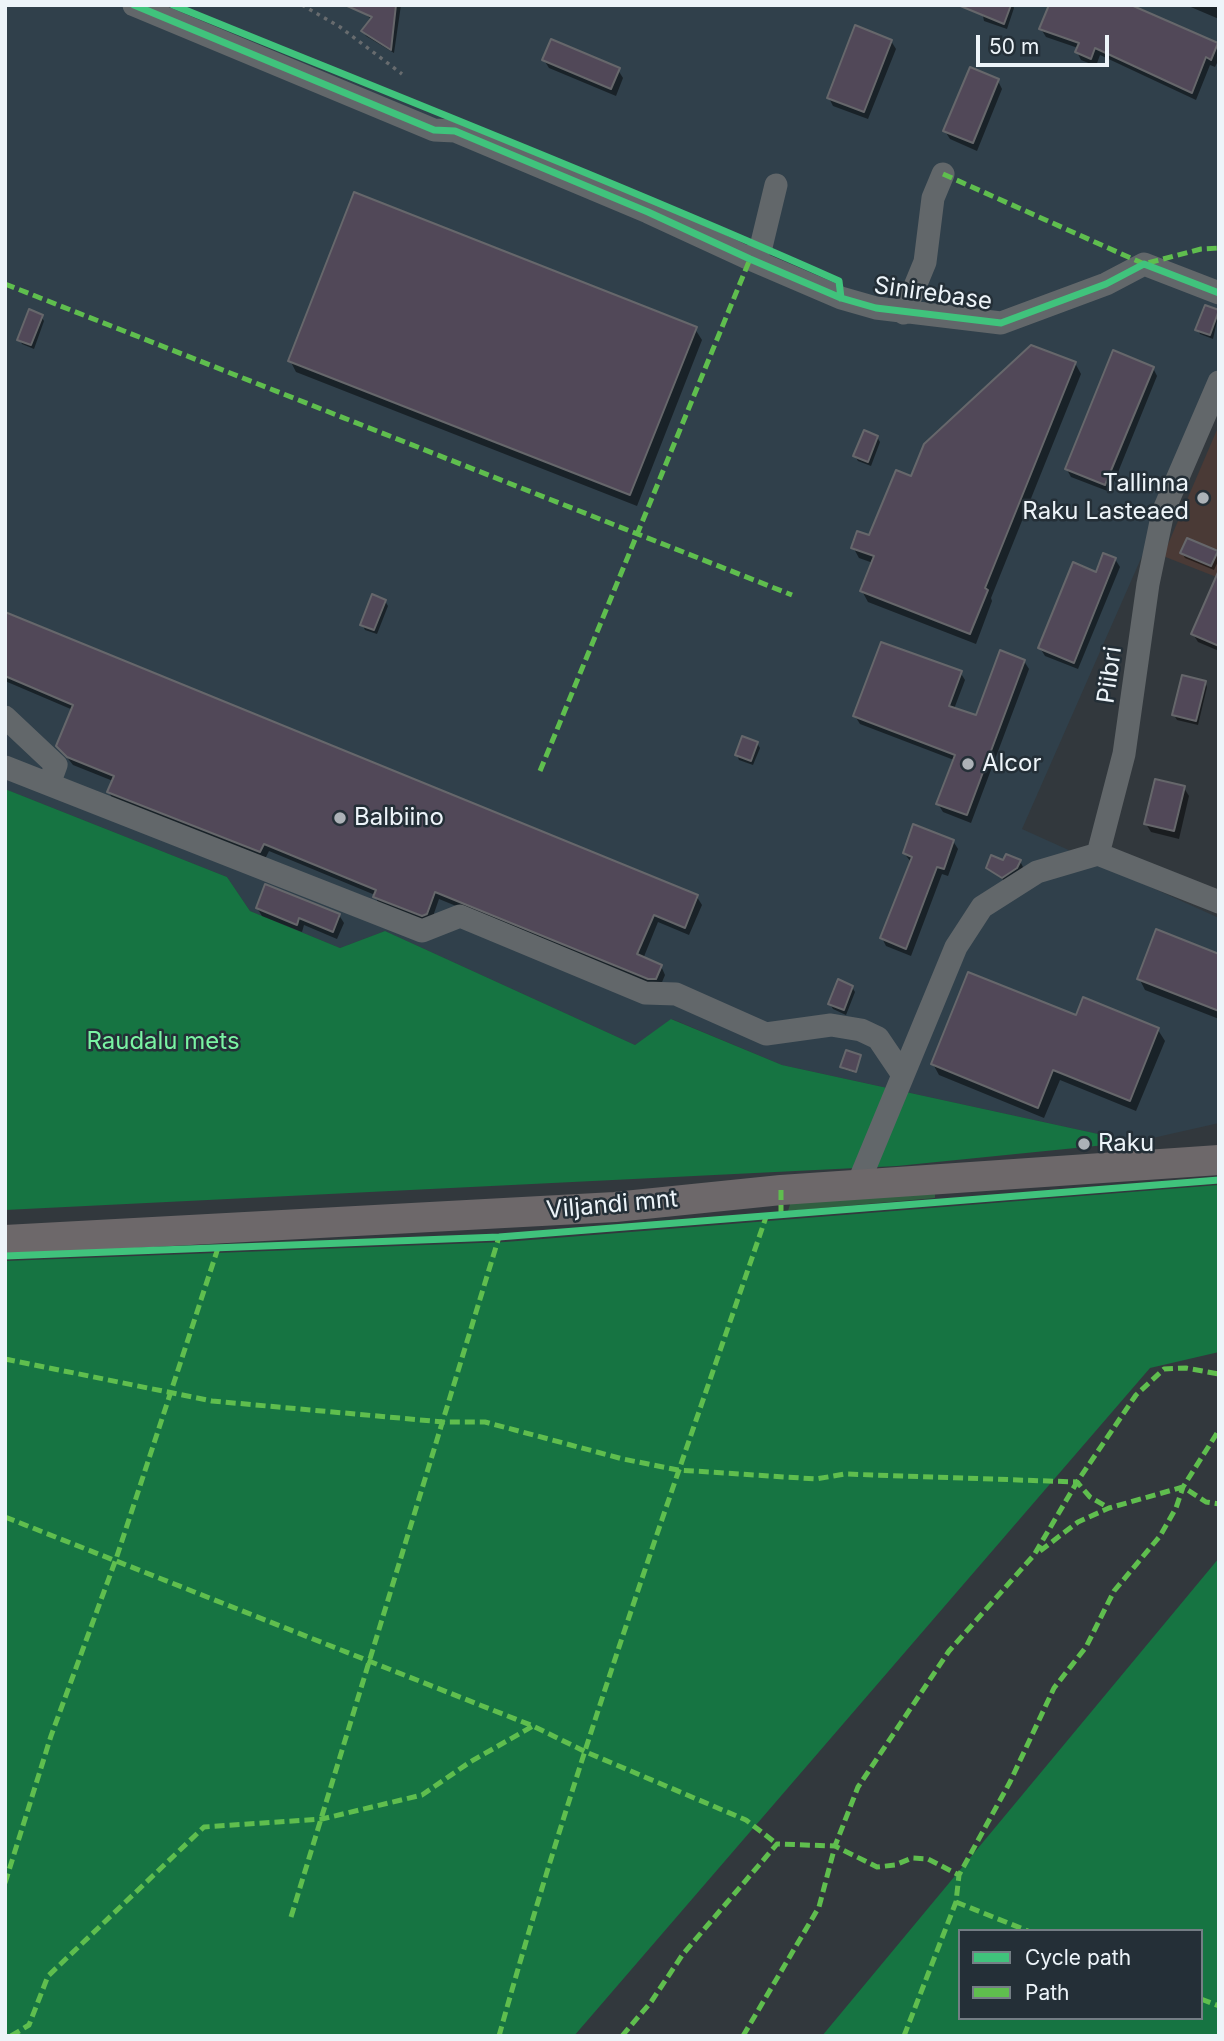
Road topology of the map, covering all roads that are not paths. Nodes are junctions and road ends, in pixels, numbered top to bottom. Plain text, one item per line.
1 (134, 5) edge
2 (943, 174) dead end
3 (775, 185) dead end
4 (750, 259) junction
5 (1219, 293) edge
6 (904, 313) junction
7 (1219, 382) edge
8 (5, 717) edge
9 (5, 767) edge
10 (49, 784) junction
11 (1098, 854) junction
12 (1219, 902) edge
13 (903, 1075) junction
14 (1217, 1159) edge
15 (858, 1184) junction
16 (5, 1240) edge

1 - 4 street, Sinirebase
2 - 6 street
3 - 4 street
4 - 6 street, Sinirebase
5 - 6 street, Sinirebase
7 - 11 street, Piibri
8 - 10 street
9 - 10 street
10 - 13 street
11 - 12 street
11 - 13 street
13 - 15 street
14 - 15 main road, Viljandi mnt
15 - 16 main road, Viljandi mnt

